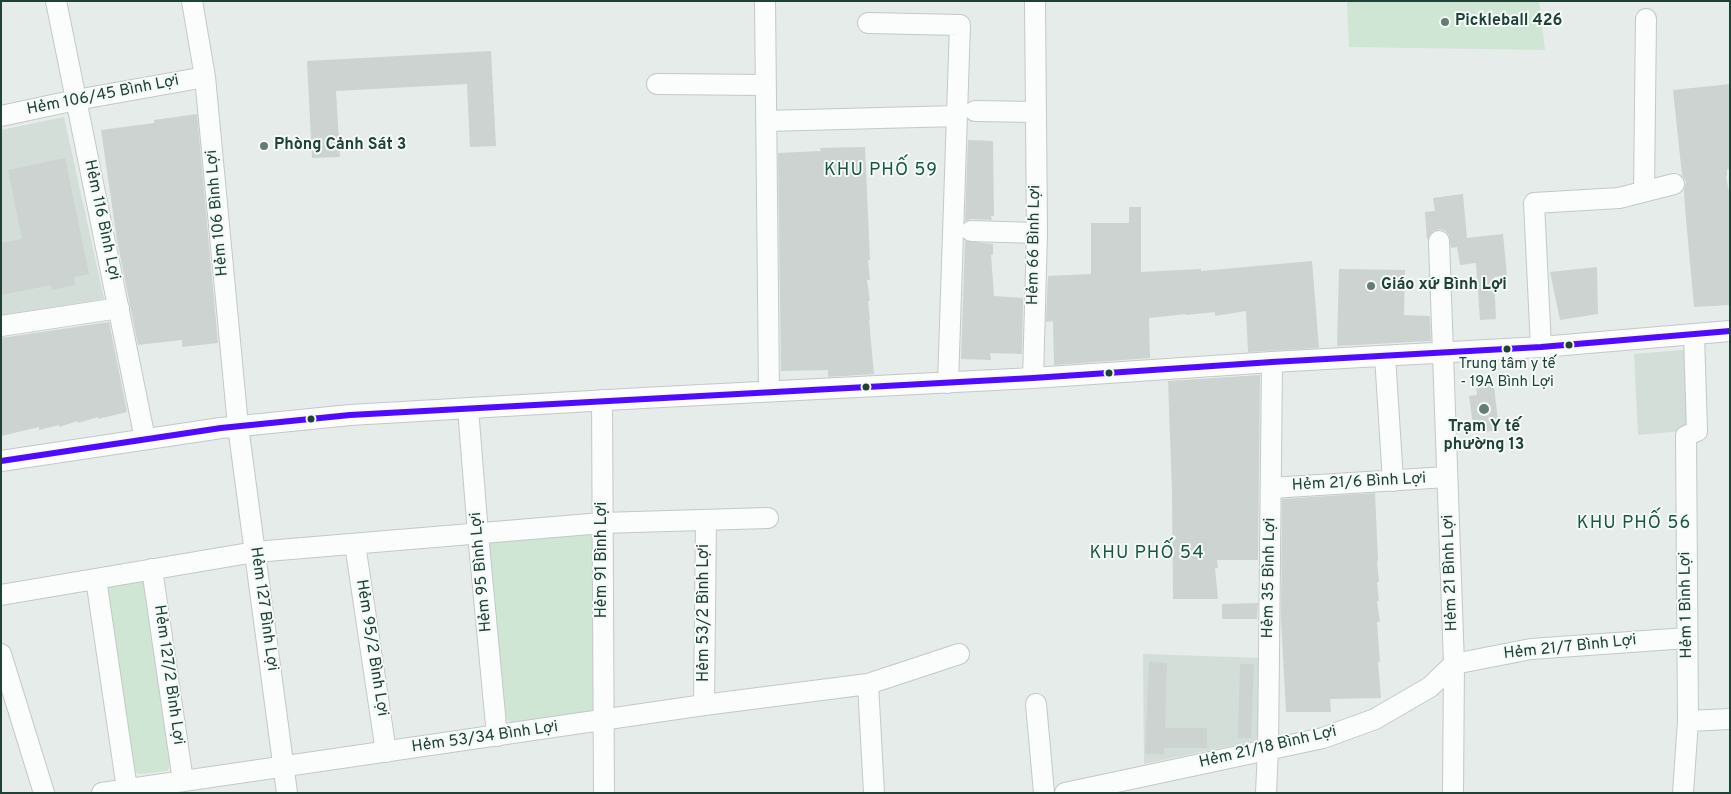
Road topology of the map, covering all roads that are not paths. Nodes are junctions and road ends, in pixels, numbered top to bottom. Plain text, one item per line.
1 (56, 1) edge
2 (192, 1) edge
3 (765, 1) edge
4 (1035, 1) edge
5 (1646, 19) dead end
6 (868, 23) dead end
7 (205, 77) junction
8 (657, 84) dead end
9 (765, 85) junction
10 (76, 100) junction
11 (1036, 112) junction
12 (966, 113) junction
13 (1, 116) edge
14 (766, 121) junction
15 (1674, 184) dead end
16 (1644, 191) junction
17 (971, 231) dead end
18 (1037, 233) junction
19 (1439, 241) dead end
20 (119, 308) junction
21 (1, 326) edge
22 (1730, 331) edge
23 (1694, 335) junction
24 (1541, 347) junction
25 (1443, 353) junction
26 (1385, 356) junction
27 (1272, 362) junction
28 (1033, 378) junction
29 (948, 383) junction
30 (769, 391) junction
31 (602, 400) junction
32 (468, 408) junction
33 (238, 426) junction
34 (145, 439) junction
35 (1, 461) edge
36 (1448, 478) junction
37 (1393, 481) junction
38 (1271, 488) junction
39 (768, 518) dead end
40 (706, 520) junction
41 (602, 523) junction
42 (478, 534) junction
43 (355, 544) junction
44 (255, 552) junction
45 (152, 569) junction
46 (96, 579) junction
47 (1, 595) edge
48 (1687, 638) junction
49 (1, 654) edge
50 (959, 654) dead end
51 (1454, 664) junction
52 (868, 684) junction
53 (1036, 704) dead end
54 (704, 706) junction
55 (604, 720) junction
56 (1730, 720) edge
57 (1688, 721) junction
58 (497, 736) junction
59 (1268, 749) junction
60 (386, 752) junction
61 (284, 767) junction
62 (183, 781) junction
63 (127, 789) junction
64 (44, 793) edge
65 (102, 793) edge
66 (287, 793) edge
67 (604, 793) edge
68 (874, 793) edge
69 (1044, 793) edge
70 (1065, 793) edge
71 (1266, 793) edge
72 (1453, 793) edge
73 (1683, 793) edge

1 - 10 street, Hẻm 116 Bình Lợi
2 - 7 street, Hẻm 106 Bình Lợi
3 - 9 street
4 - 11 street, Hẻm 66 Bình Lợi
5 - 16 street
6 - 12 street
7 - 10 street, Hẻm 106/45 Bình Lợi
7 - 33 street, Hẻm 106 Bình Lợi
8 - 9 street
9 - 14 street
10 - 13 street, Hẻm 106/45 Bình Lợi
10 - 20 street, Hẻm 116 Bình Lợi
11 - 12 street
11 - 18 street, Hẻm 66 Bình Lợi
12 - 14 street
12 - 29 street
14 - 30 street
15 - 16 street
16 - 24 street
17 - 18 street
18 - 28 street, Hẻm 66 Bình Lợi
19 - 25 street, Hẻm 21 Bình Lợi
20 - 21 street
20 - 34 street, Hẻm 116 Bình Lợi
22 - 23 street
23 - 24 street
23 - 48 street, Hẻm 1 Bình Lợi
24 - 25 street
25 - 26 street
25 - 36 street, Hẻm 21 Bình Lợi
26 - 27 street
26 - 37 street
27 - 28 street
27 - 38 street, Hẻm 35 Bình Lợi
28 - 29 street
29 - 30 street
30 - 31 street
31 - 32 street
31 - 41 street, Hẻm 91 Bình Lợi
32 - 33 street
32 - 42 street, Hẻm 95 Bình Lợi
33 - 34 street
33 - 44 street, Hẻm 127 Bình Lợi
34 - 35 street
36 - 37 street, Hẻm 21/6 Bình Lợi
36 - 51 street, Hẻm 21 Bình Lợi
37 - 38 street, Hẻm 21/6 Bình Lợi
38 - 59 street, Hẻm 35 Bình Lợi
39 - 40 street, Hẻm 53/2 Bình Lợi
40 - 41 street, Hẻm 53/2 Bình Lợi
40 - 54 street, Hẻm 53/2 Bình Lợi
41 - 42 street, Hẻm 53/2 Bình Lợi
41 - 55 street, Hẻm 91 Bình Lợi
42 - 43 street
42 - 58 street, Hẻm 95 Bình Lợi
43 - 44 street
43 - 60 street, Hẻm 95/2 Bình Lợi
44 - 45 street
44 - 61 street, Hẻm 127 Bình Lợi
45 - 46 street
45 - 62 street, Hẻm 127/2 Bình Lợi
46 - 47 street
46 - 63 street
48 - 51 street, Hẻm 21/7 Bình Lợi
48 - 57 street, Hẻm 1 Bình Lợi
49 - 64 street
50 - 52 street, Hẻm 53/34 Bình Lợi
51 - 59 street, Hẻm 21/18 Bình Lợi
51 - 72 street, Hẻm 21 Bình Lợi
52 - 54 street, Hẻm 53/34 Bình Lợi
52 - 68 street
53 - 69 street
54 - 55 street, Hẻm 53/34 Bình Lợi
55 - 58 street, Hẻm 53/34 Bình Lợi
55 - 67 street, Hẻm 91 Bình Lợi
56 - 57 street
57 - 73 street, Hẻm 1 Bình Lợi
58 - 60 street, Hẻm 53/34 Bình Lợi
59 - 70 street, Hẻm 21/18 Bình Lợi
59 - 71 street, Hẻm 35 Bình Lợi
60 - 61 street, Hẻm 53/34 Bình Lợi
61 - 62 street, Hẻm 53/34 Bình Lợi
61 - 66 street, Hẻm 127 Bình Lợi
62 - 63 street, Hẻm 53/34 Bình Lợi
63 - 65 street, Hẻm 53/34 Bình Lợi

